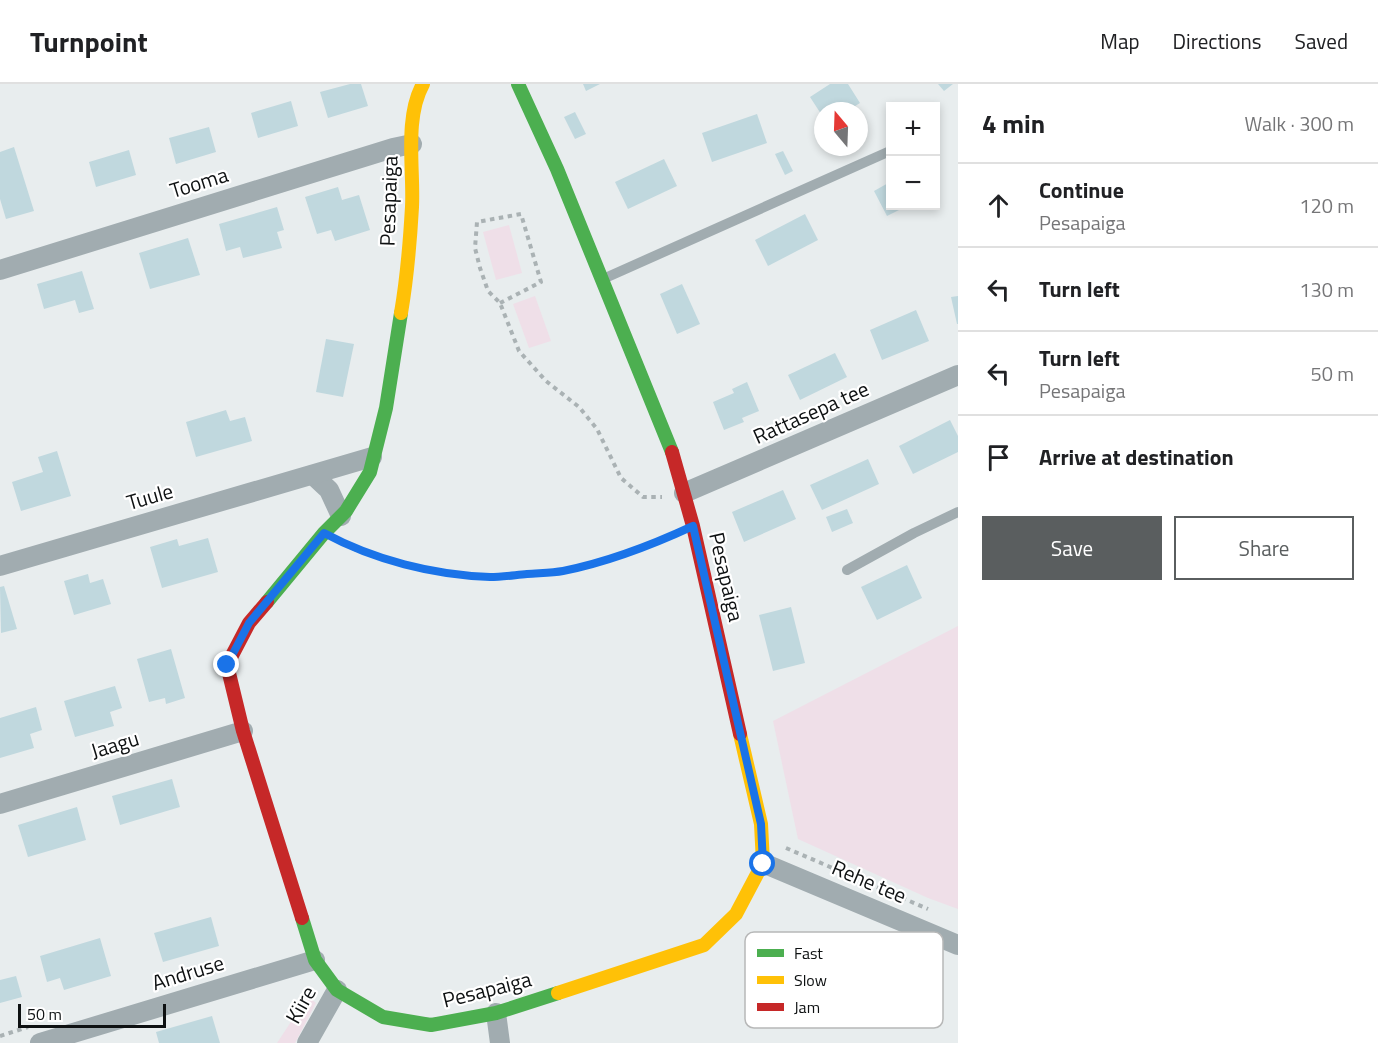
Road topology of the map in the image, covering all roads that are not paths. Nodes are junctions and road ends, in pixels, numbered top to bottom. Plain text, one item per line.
1 (423, 84) edge
2 (518, 84) edge
3 (412, 144) junction
4 (886, 153) edge
5 (0, 270) edge
6 (602, 279) junction
7 (955, 381) edge
8 (372, 457) junction
9 (313, 475) junction
10 (684, 493) junction
11 (958, 512) edge
12 (341, 516) junction
13 (0, 566) edge
14 (847, 570) dead end
15 (243, 731) junction
16 (0, 804) edge
17 (763, 864) junction
18 (927, 932) edge
19 (943, 939) edge
20 (958, 945) edge
21 (315, 960) junction
22 (337, 990) junction
23 (496, 1013) junction
24 (40, 1043) edge
25 (307, 1043) edge
26 (500, 1043) edge

1 - 3 street, Pesapaiga
2 - 6 street, Pesapaiga
3 - 5 street, Tooma
3 - 8 street, Pesapaiga
4 - 6 lane
6 - 10 street, Pesapaiga
7 - 10 street, Rattasepa tee
8 - 9 street, Tuule
8 - 12 street, Pesapaiga
9 - 12 street
9 - 13 street, Tuule
10 - 17 street, Pesapaiga
11 - 14 lane
12 - 15 street, Pesapaiga
15 - 16 street, Jaagu
15 - 21 street, Pesapaiga
17 - 18 street, Rehe tee
17 - 23 street, Pesapaiga
19 - 20 street, Rehe tee
21 - 22 street, Pesapaiga
21 - 24 street, Andruse
22 - 23 street, Pesapaiga
22 - 25 street, Kiire
23 - 26 street

